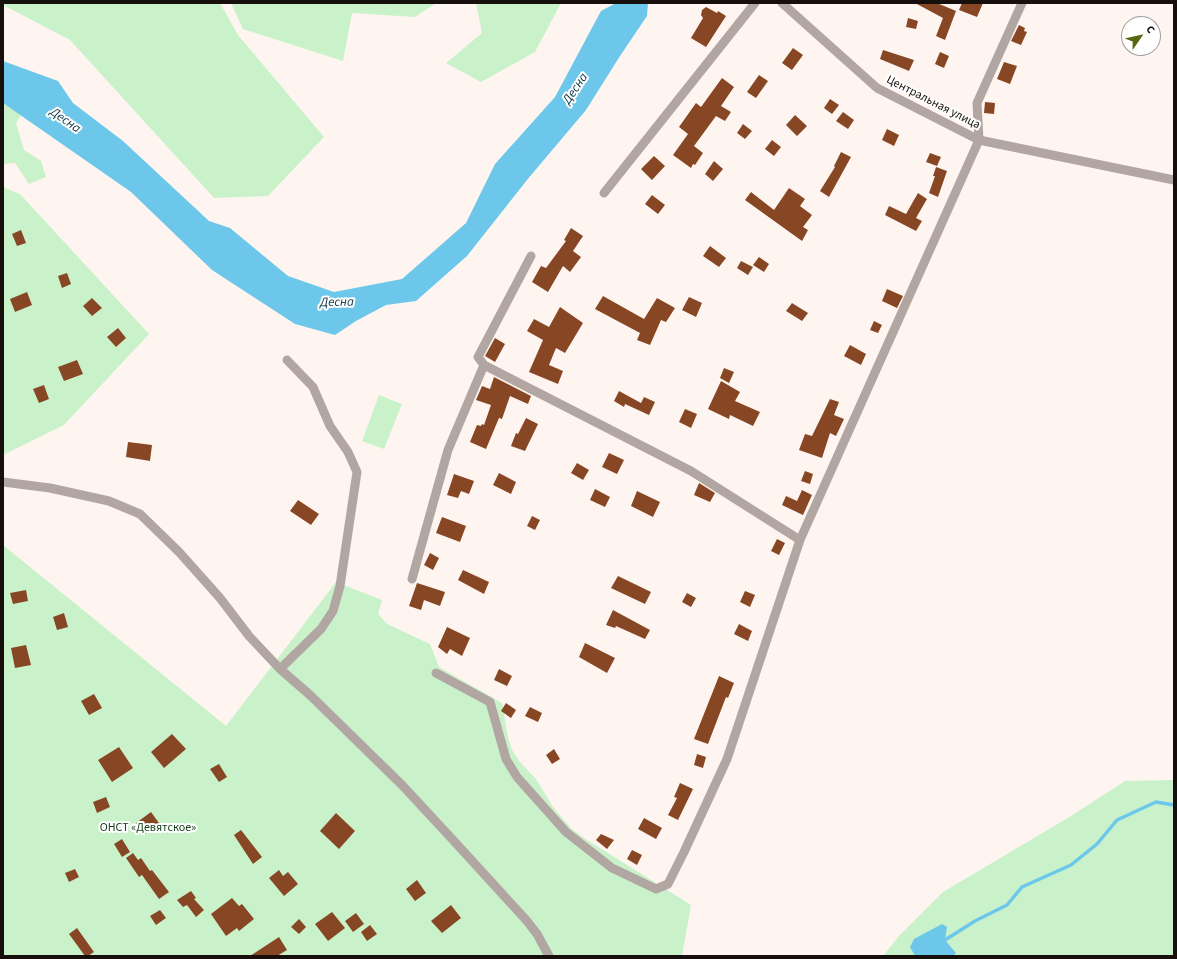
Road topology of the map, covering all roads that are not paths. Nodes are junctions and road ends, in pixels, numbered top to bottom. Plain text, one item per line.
1 (755, 3) edge
2 (782, 3) edge
3 (1022, 3) edge
4 (979, 140) junction
5 (1174, 180) edge
6 (604, 193) dead end
7 (531, 256) dead end
8 (287, 360) dead end
9 (484, 366) junction
10 (3, 482) edge
11 (800, 540) junction
12 (412, 579) dead end
13 (280, 669) junction
14 (436, 673) dead end
15 (549, 956) edge

1 - 6 street
2 - 4 street, Центральная улица
3 - 4 street
4 - 5 street, Центральная улица
4 - 11 street
7 - 9 street
8 - 13 street
9 - 11 street
9 - 12 street
10 - 13 street
11 - 14 street
13 - 15 street

